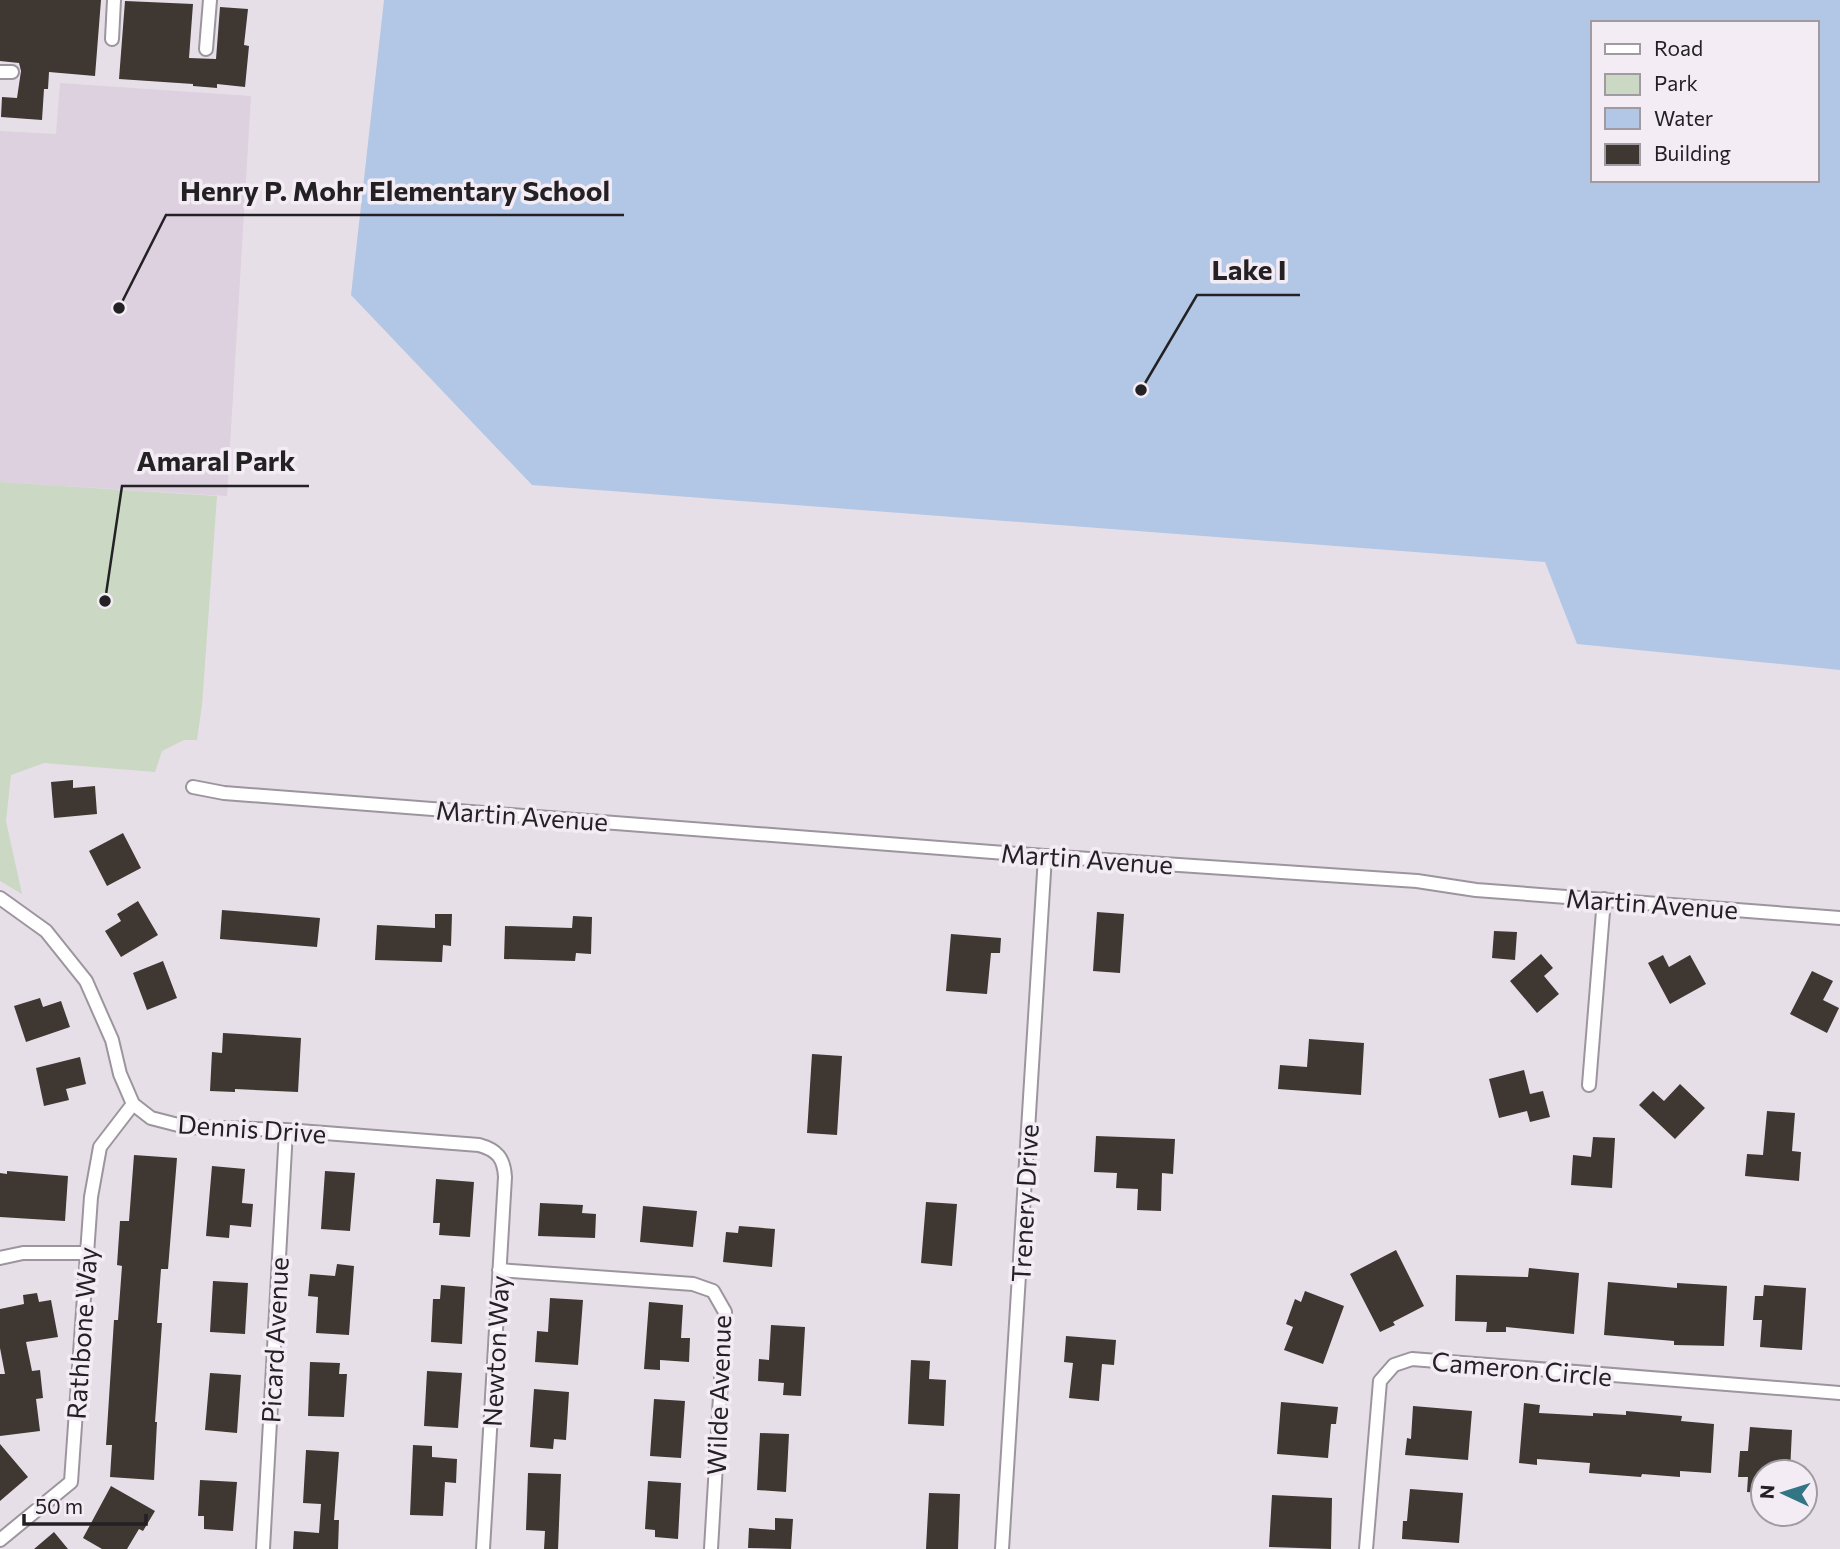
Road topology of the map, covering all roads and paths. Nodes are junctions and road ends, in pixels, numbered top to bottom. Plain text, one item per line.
1 (114, 0) edge
2 (210, 0) edge
3 (112, 39) dead end
4 (206, 49) dead end
5 (193, 787) dead end
6 (1045, 856) junction
7 (0, 898) edge
8 (1604, 899) junction
9 (1840, 918) edge
10 (1589, 1085) dead end
11 (133, 1104) junction
12 (286, 1130) junction
13 (499, 1155) joint
14 (86, 1253) junction
15 (0, 1258) edge
16 (499, 1270) junction
17 (1840, 1393) edge
18 (0, 1540) edge
19 (263, 1549) edge
20 (483, 1549) edge
21 (711, 1549) edge
22 (1002, 1549) edge
23 (1366, 1549) edge

1 - 3 street
2 - 4 street
5 - 6 street, Martin Avenue
6 - 8 street, Martin Avenue
6 - 22 street, Trenery Drive
7 - 11 street
8 - 9 street, Martin Avenue
8 - 10 street
11 - 12 street, Dennis Drive
11 - 14 street, Rathbone Way
12 - 13 street, Dennis Drive
12 - 19 street, Picard Avenue
13 - 16 street, Newton Way
14 - 15 street
14 - 18 street, Rathbone Way
16 - 20 street, Newton Way
16 - 21 street, Wilde Avenue
17 - 23 street, Cameron Circle

